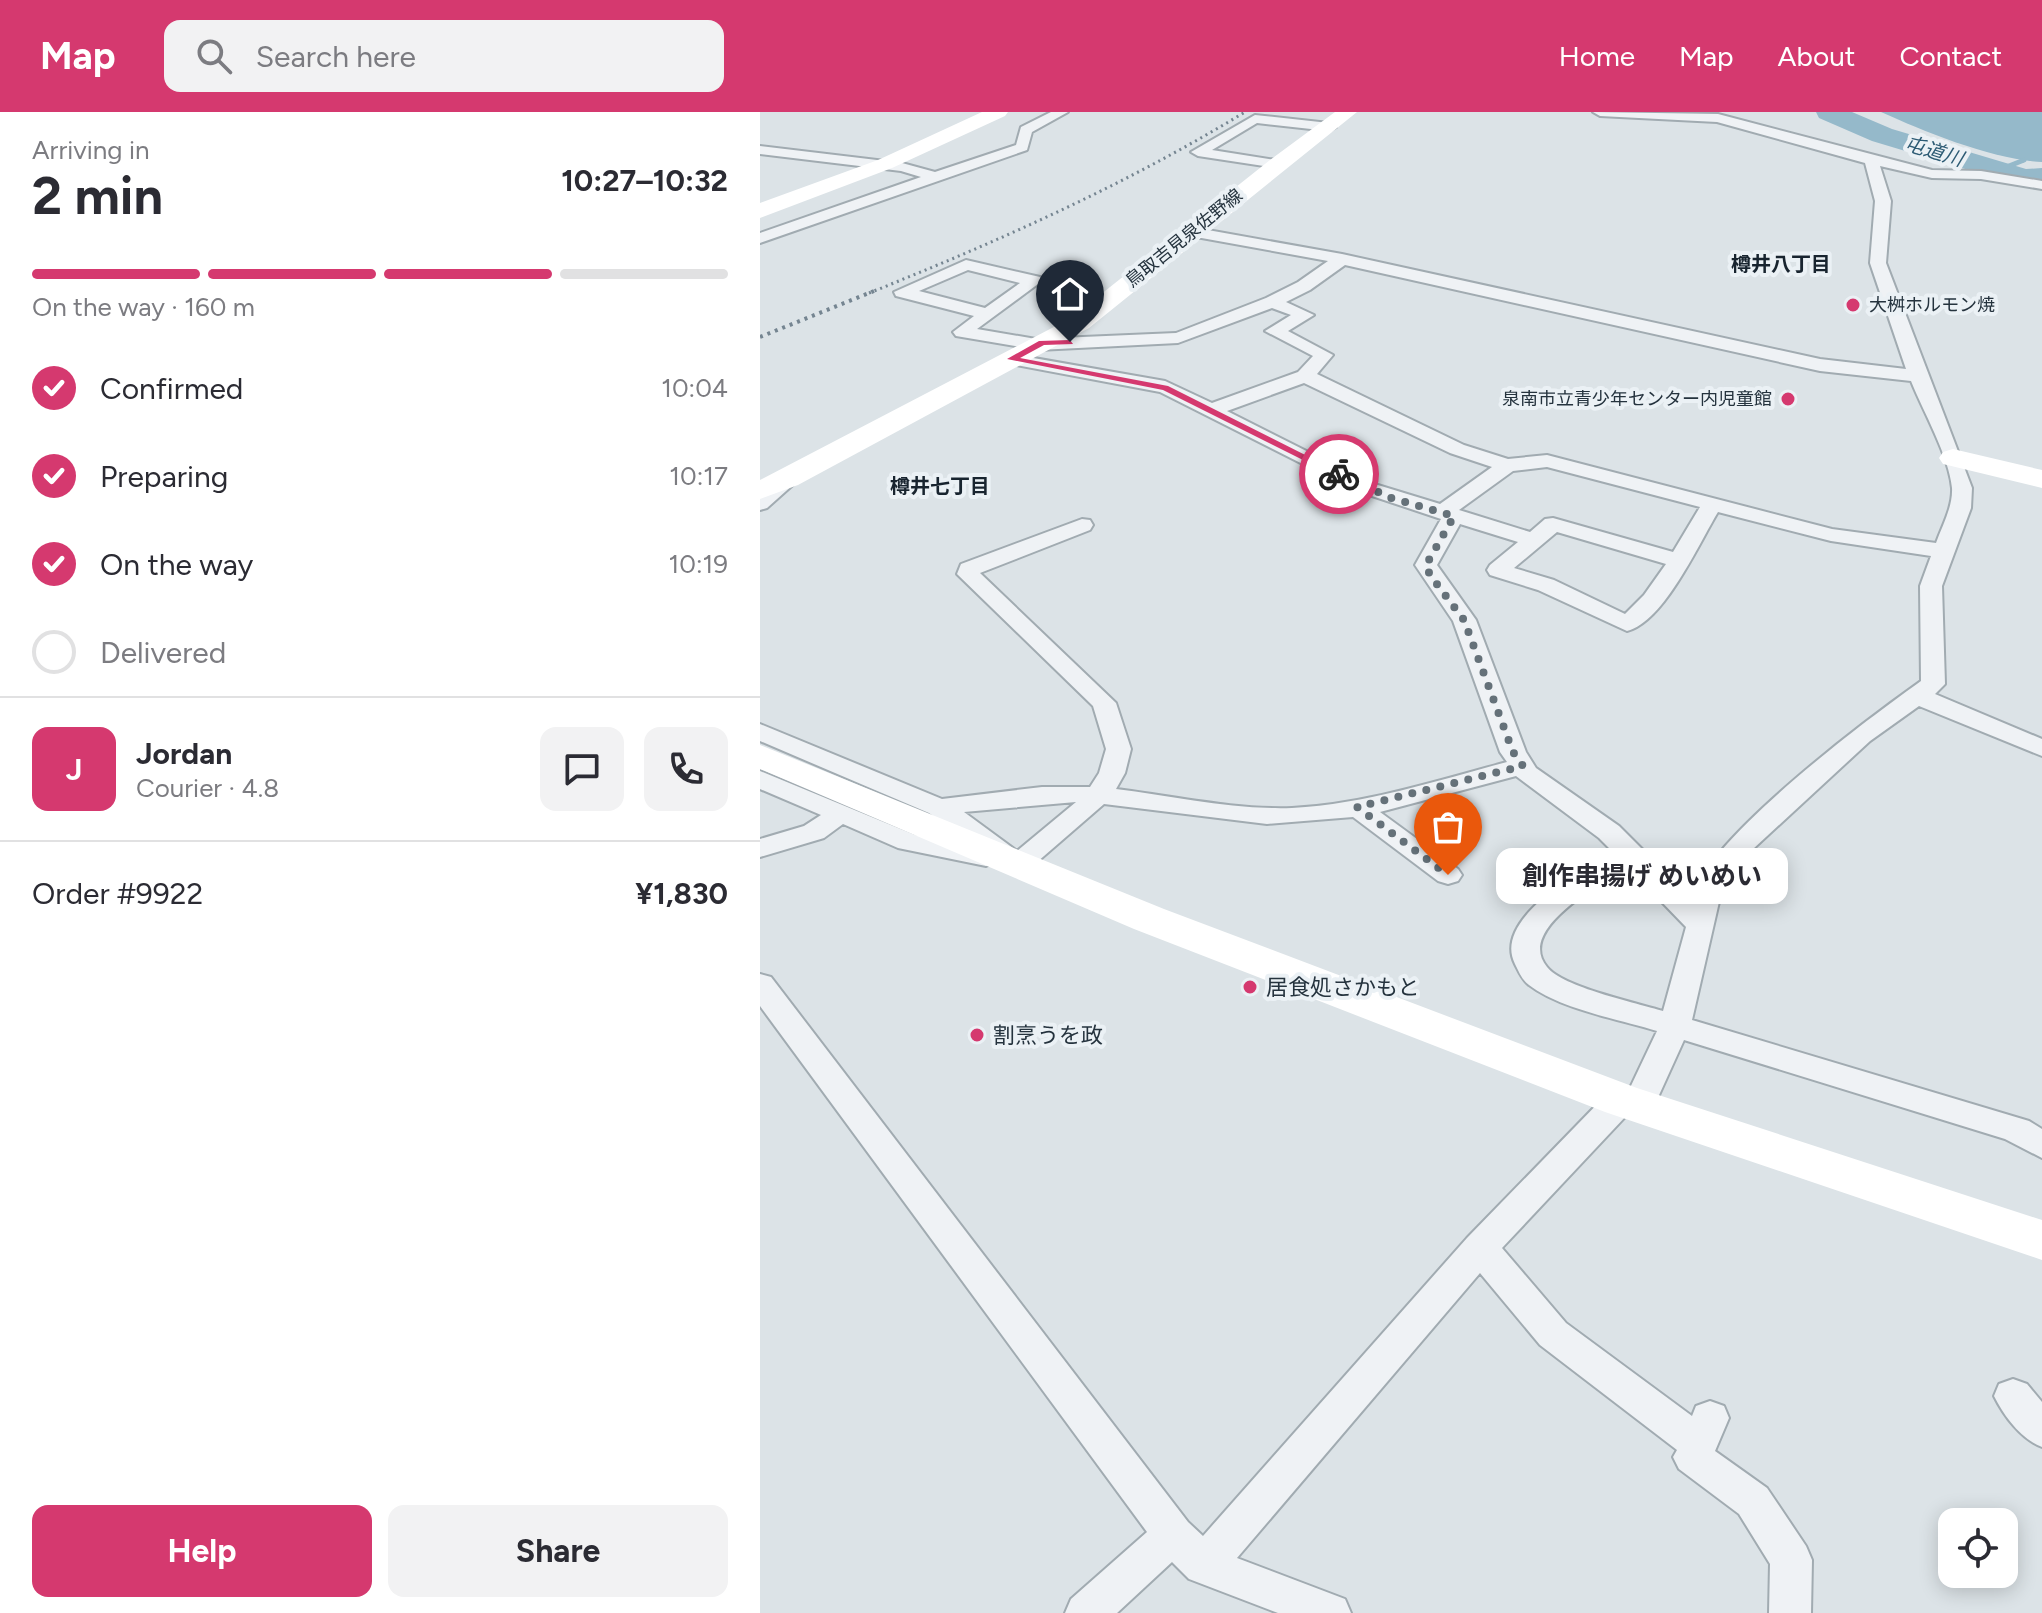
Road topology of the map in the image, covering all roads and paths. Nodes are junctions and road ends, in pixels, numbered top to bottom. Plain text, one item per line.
1 (998, 112) edge
2 (1061, 112) edge
3 (1600, 112) edge
4 (1733, 112) edge
5 (1718, 118) junction
6 (1338, 120) edge
7 (760, 150) edge
8 (1871, 160) junction
9 (885, 164) junction
10 (1277, 164) junction
11 (936, 177) junction
12 (2042, 185) edge
13 (760, 211) edge
14 (1191, 232) junction
15 (760, 238) edge
16 (1342, 259) junction
17 (1272, 302) junction
18 (988, 314) junction
19 (1040, 344) junction
20 (1011, 359) junction
21 (1305, 376) junction
22 (1918, 376) junction
23 (1212, 410) junction
24 (1953, 458) junction
25 (1507, 465) junction
26 (788, 479) junction
27 (2042, 479) edge
28 (760, 490) edge
29 (760, 504) edge
30 (1712, 504) junction
31 (1448, 514) junction
32 (1082, 525) dead end
33 (1532, 540) junction
34 (1943, 551) junction
35 (1677, 560) junction
36 (1917, 696) junction
37 (760, 732) edge
38 (2042, 748) edge
39 (760, 756) edge
40 (1523, 766) junction
41 (760, 779) edge
42 (1101, 795) junction
43 (939, 807) junction
44 (1357, 807) junction
45 (840, 814) junction
46 (760, 848) edge
47 (1632, 855) junction
48 (1019, 863) junction
49 (1448, 875) dead end
50 (1701, 925) junction
51 (760, 984) edge
52 (1674, 1028) junction
53 (1630, 1103) junction
54 (2042, 1145) edge
55 (2042, 1240) edge
56 (1480, 1248) junction
57 (2013, 1396) dead end
58 (2042, 1430) edge
59 (1173, 1535) junction
60 (1204, 1565) junction
61 (1086, 1613) edge
62 (1330, 1613) edge
63 (1790, 1613) edge

1 - 9 street
2 - 11 street
3 - 5 street
4 - 5 street
5 - 8 street
6 - 10 street, 鳥取吉見泉佐野線
6 - 10 street
7 - 9 street
8 - 12 street
8 - 22 street
9 - 11 street
9 - 13 street
10 - 14 street, 鳥取吉見泉佐野線
11 - 15 street
14 - 16 street
14 - 19 street, 鳥取吉見泉佐野線
16 - 17 street
16 - 22 street
17 - 19 street
17 - 21 street
18 - 18 street
18 - 19 street
19 - 20 street, 鳥取吉見泉佐野線
20 - 23 street
20 - 26 street, 鳥取吉見泉佐野線
21 - 23 street
21 - 25 street
22 - 24 street
23 - 31 street
24 - 27 street
24 - 34 street
25 - 30 street
25 - 31 street
26 - 28 street, 鳥取吉見泉佐野線
26 - 29 street
30 - 34 street
30 - 35 street
31 - 33 street
31 - 40 street
32 - 42 street
33 - 35 street
33 - 35 street
34 - 36 street
36 - 38 street
36 - 50 street
37 - 43 street
39 - 48 street
40 - 44 street
40 - 47 street
41 - 45 street
42 - 43 street
42 - 44 street
42 - 48 street
43 - 48 street
44 - 49 street
45 - 46 street
45 - 48 street
47 - 50 street
47 - 52 street
48 - 53 street
50 - 52 street
51 - 59 street
52 - 53 street
52 - 54 street
53 - 55 street
53 - 56 street
56 - 60 street
56 - 63 street
57 - 58 street
59 - 60 street
59 - 61 street
60 - 62 street

